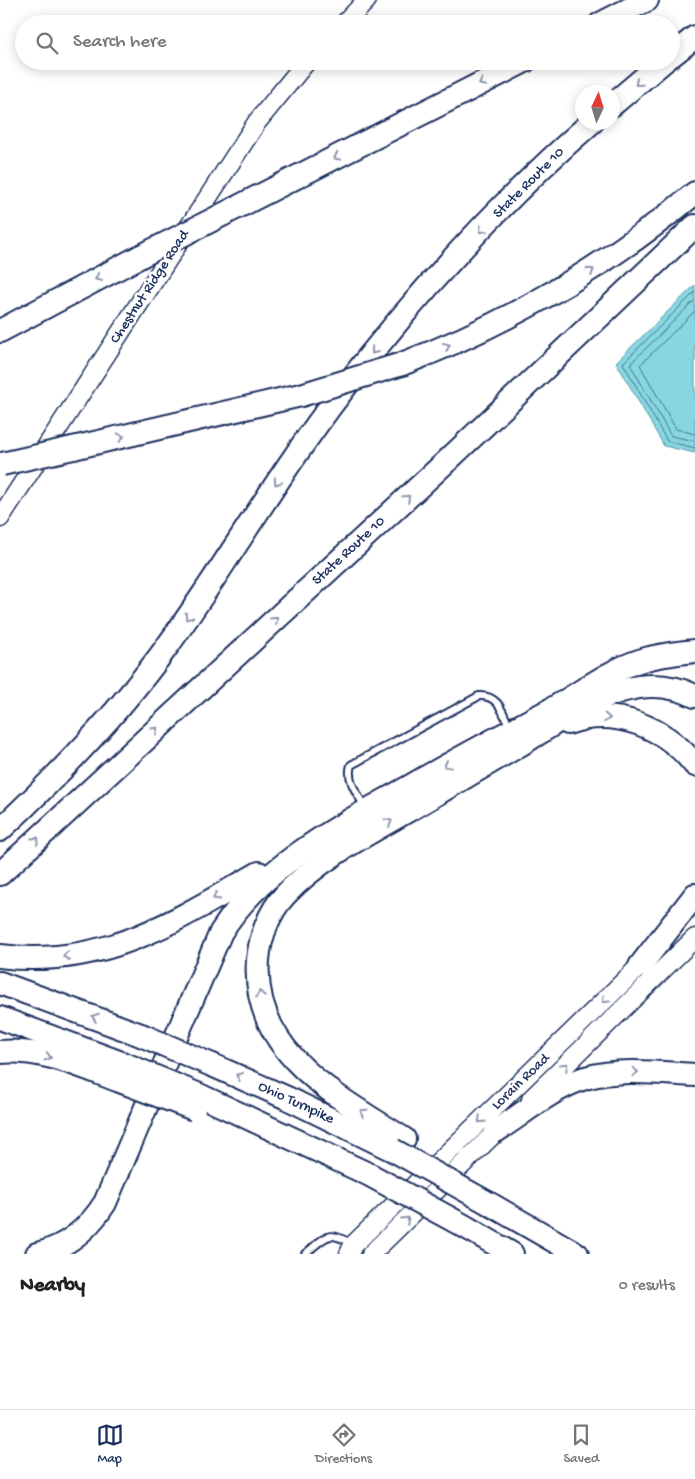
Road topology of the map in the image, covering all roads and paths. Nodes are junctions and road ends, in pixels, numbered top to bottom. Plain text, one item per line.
1 (367, 0) edge
2 (647, 0) edge
3 (353, 15) edge
4 (618, 15) edge
5 (695, 37) edge
6 (680, 49) edge
7 (300, 70) edge
8 (507, 70) edge
9 (653, 70) edge
10 (620, 98) edge
11 (584, 130) edge
12 (695, 193) edge
13 (695, 226) edge
14 (0, 331) edge
15 (1, 464) edge
16 (0, 518) edge
17 (695, 651) edge
18 (695, 684) edge
19 (575, 696) junction
20 (695, 696) edge
21 (520, 735) junction
22 (695, 765) edge
23 (367, 811) junction
24 (0, 830) edge
25 (320, 841) junction
26 (346, 847) junction
27 (0, 874) edge
28 (695, 895) edge
29 (695, 911) edge
30 (695, 938) edge
31 (0, 956) edge
32 (640, 966) junction
33 (0, 983) edge
34 (0, 1018) edge
35 (0, 1052) edge
36 (123, 1073) junction
37 (695, 1075) edge
38 (516, 1086) junction
39 (530, 1100) junction
40 (496, 1131) junction
41 (399, 1145) junction
42 (351, 1250) edge
43 (38, 1254) edge
44 (64, 1254) edge
45 (305, 1254) edge
46 (371, 1254) edge
47 (512, 1254) edge
48 (577, 1254) edge

1 - 3 street
2 - 4 highway
5 - 6 highway
7 - 16 street, Chestnut Ridge Road
8 -> 14 highway, bridge
9 -> 10 highway
11 -> 24 highway, State Route 10
15 -> 12 highway, bridge
27 -> 13 highway, State Route 10
17 - 19 highway
18 - 19 highway
19 - 21 highway
20 - 21 highway
21 -> 22 highway
21 -> 23 highway
21 - 23 lane
26 -> 21 highway
23 - 25 highway
25 -> 31 highway
25 - 43 highway
41 -> 26 highway
26 - 44 highway
28 - 32 highway
29 - 32 street, Lorain Road
39 -> 30 street, Lorain Road
32 -> 38 street, Lorain Road
41 -> 33 highway, Ohio Turnpike, bridge
34 - 36 highway
35 -> 36 highway
36 - 47 highway, bridge
40 -> 37 highway
38 - 39 street
38 -> 42 street, Lorain Road
39 - 40 street, Lorain Road
46 -> 40 street, Lorain Road
41 - 48 highway
42 - 45 lane

